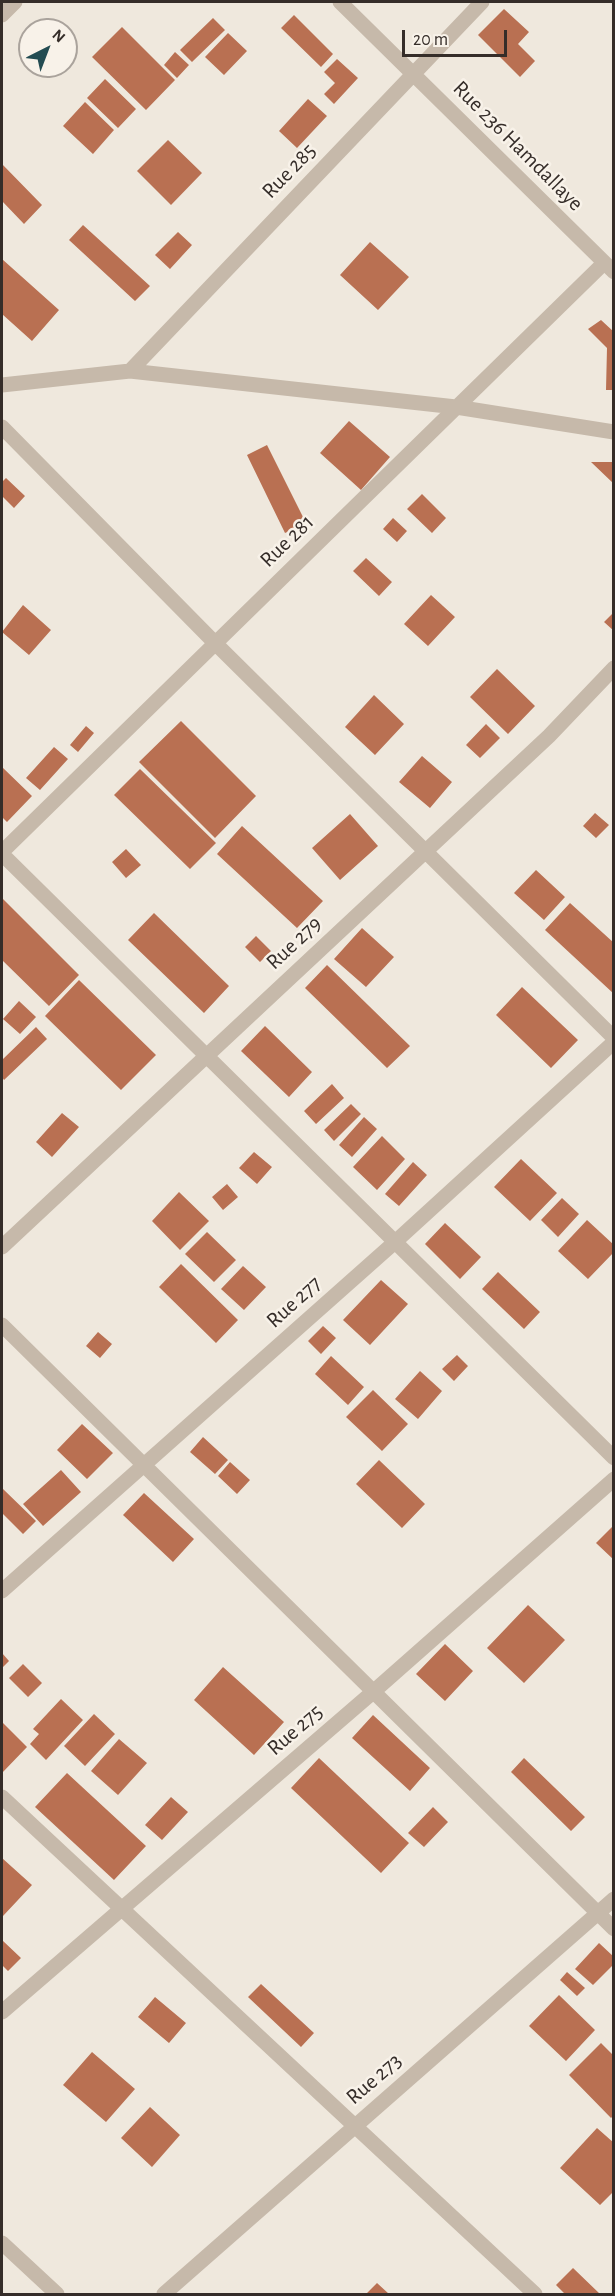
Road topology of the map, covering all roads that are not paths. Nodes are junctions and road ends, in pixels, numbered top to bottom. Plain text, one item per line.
1 (15, 2) edge
2 (340, 2) edge
3 (482, 2) edge
4 (2, 15) edge
5 (413, 74) junction
6 (609, 267) edge
7 (129, 371) junction
8 (2, 385) edge
9 (456, 407) junction
10 (2, 427) edge
11 (614, 432) edge
12 (215, 644) junction
13 (614, 668) edge
14 (426, 851) junction
15 (2, 853) edge
16 (614, 1038) edge
17 (614, 1042) edge
18 (206, 1056) junction
19 (395, 1242) junction
20 (2, 1248) edge
21 (2, 1324) edge
22 (614, 1458) edge
23 (143, 1465) junction
24 (614, 1479) edge
25 (2, 1591) edge
26 (373, 1692) junction
27 (2, 1797) edge
28 (614, 1899) edge
29 (122, 1910) junction
30 (598, 1914) junction
31 (614, 1929) edge
32 (2, 2012) edge
33 (355, 2126) junction
34 (2, 2243) edge
35 (57, 2295) edge
36 (164, 2295) edge
37 (535, 2295) edge

1 - 4 street
2 - 5 street, Rue 236 Hamdallaye
3 - 5 street, Rue 285
5 - 6 street, Rue 236 Hamdallaye
5 - 7 street, Rue 285
6 - 9 street, Rue 281
7 - 8 street
7 - 9 street
9 - 11 street
9 - 12 street, Rue 281
10 - 12 street
12 - 14 street
12 - 15 street, Rue 281
13 - 14 street, Rue 279
14 - 16 street
14 - 18 street, Rue 279
15 - 18 street
17 - 19 street, Rue 277
18 - 19 street
18 - 20 street, Rue 279
19 - 22 street
19 - 23 street, Rue 277
21 - 23 street
23 - 25 street, Rue 277
23 - 26 street
24 - 26 street, Rue 275
26 - 29 street, Rue 275
26 - 30 street
27 - 29 street
28 - 30 street, Rue 273
29 - 32 street, Rue 275
29 - 33 street
30 - 31 street
30 - 33 street, Rue 273
33 - 36 street, Rue 273
33 - 37 street
34 - 35 street

